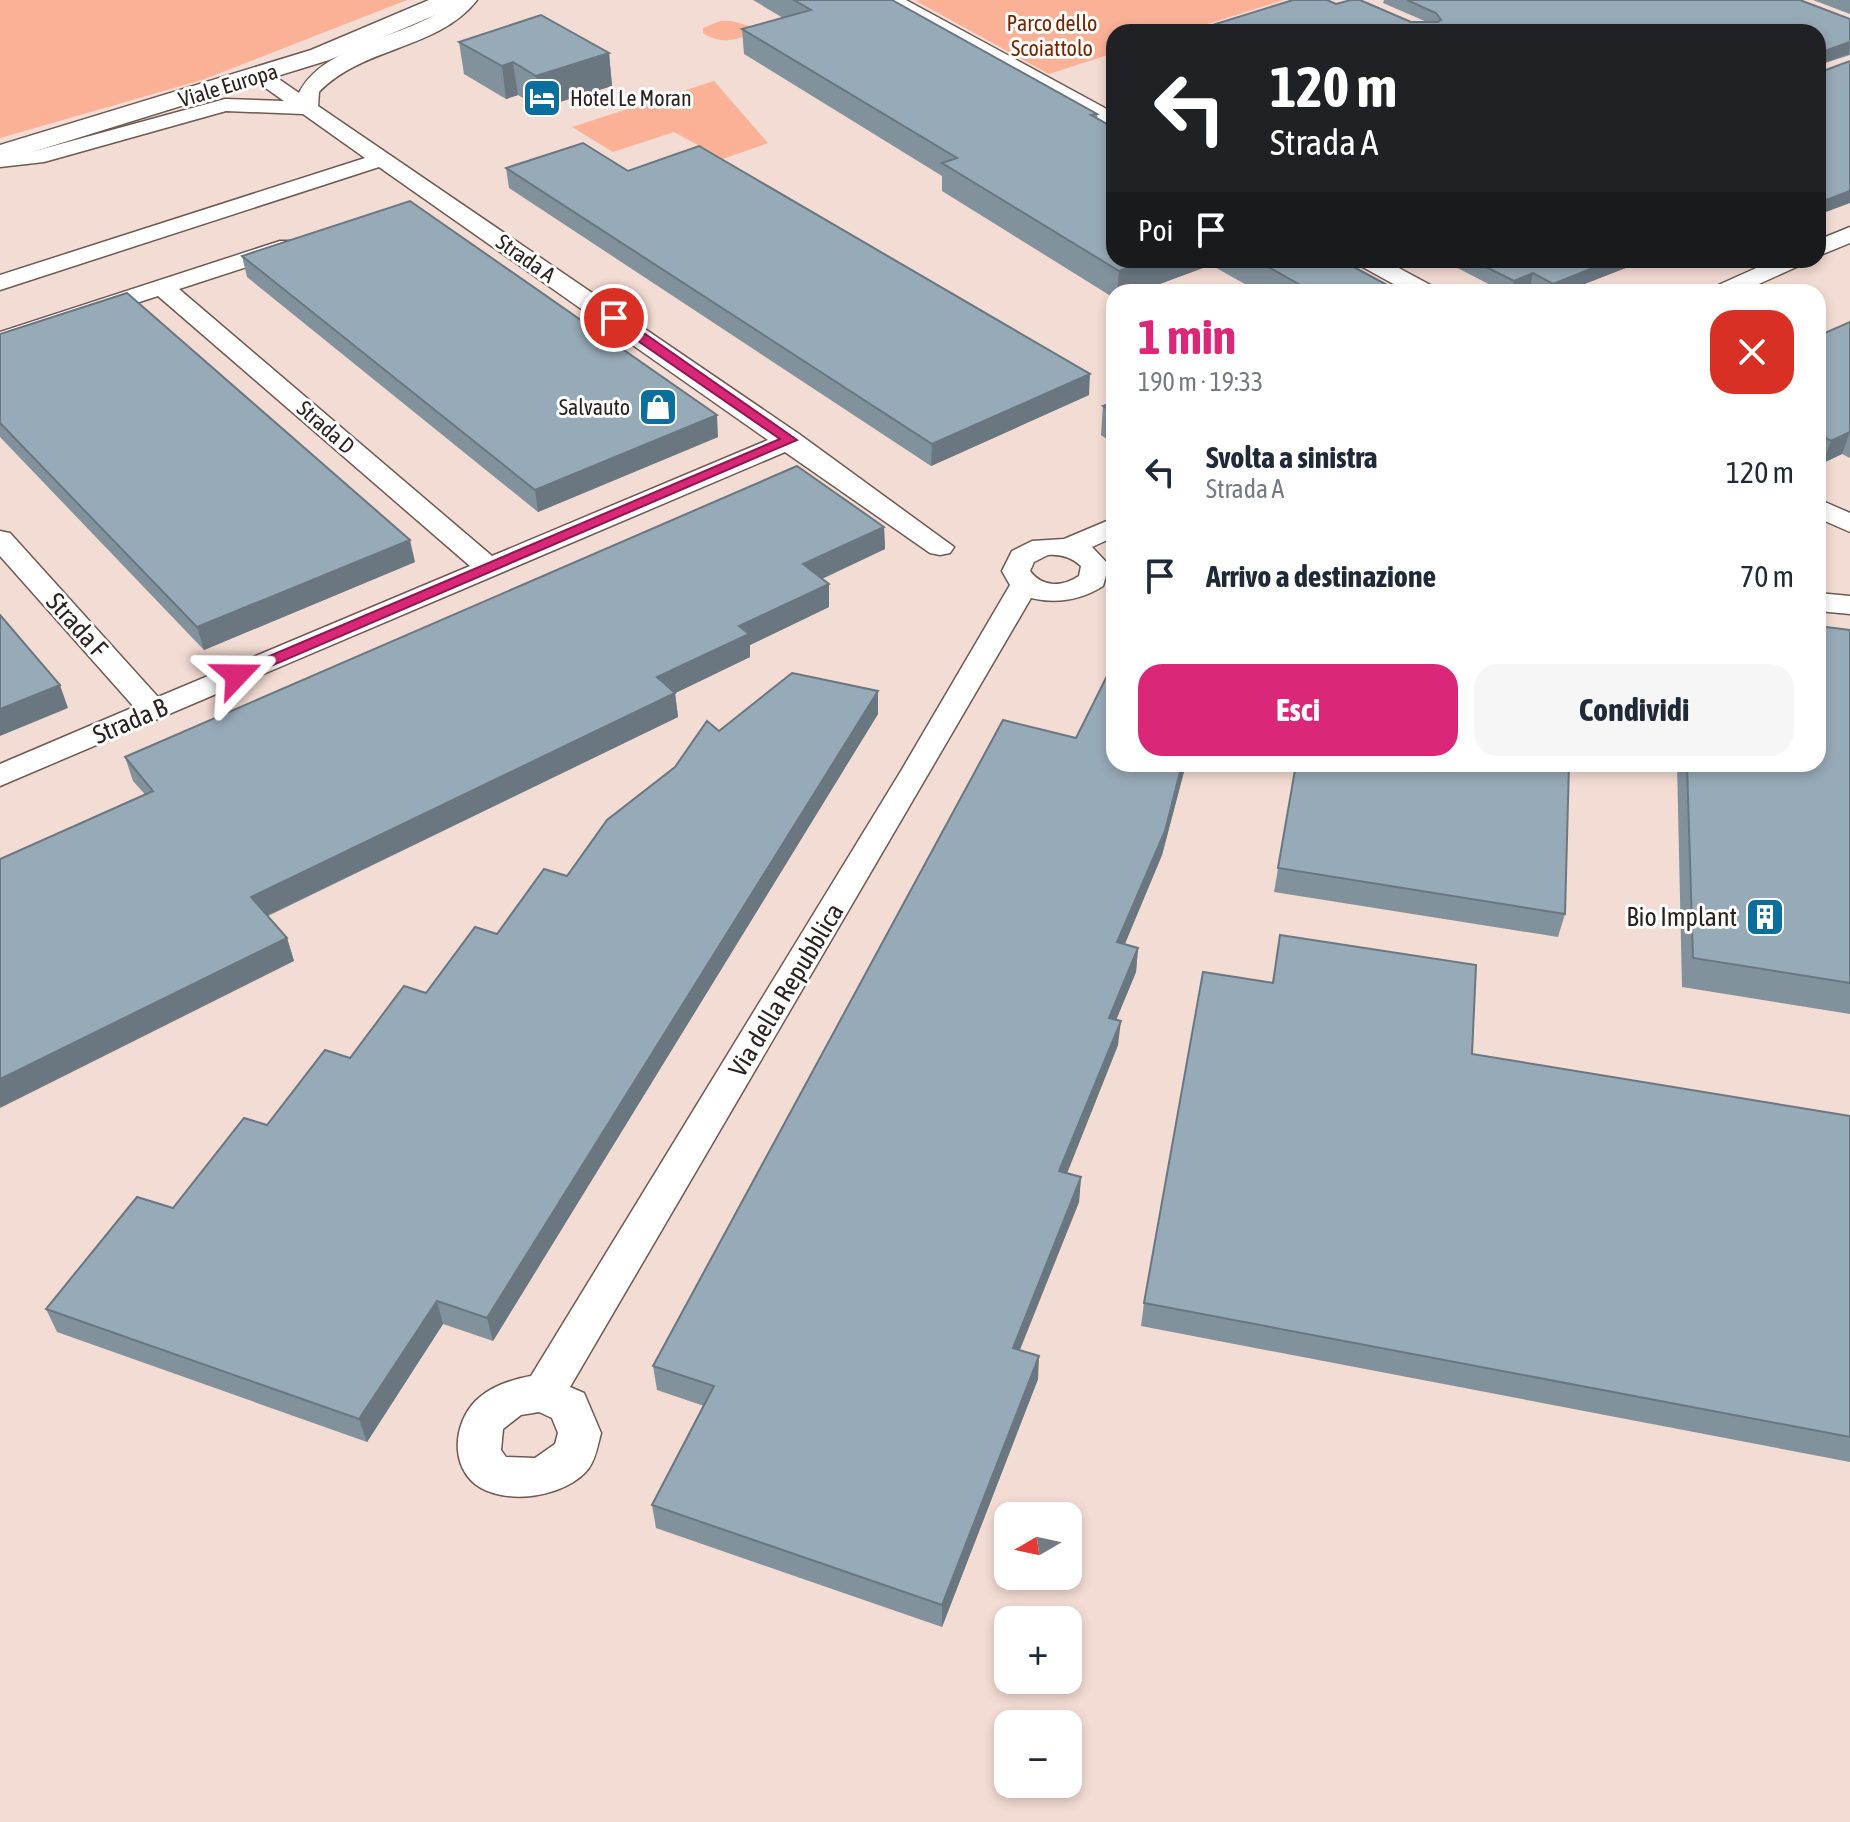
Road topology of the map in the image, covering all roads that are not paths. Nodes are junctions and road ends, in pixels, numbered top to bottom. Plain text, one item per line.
1 (450, 0) edge
2 (468, 0) edge
3 (892, 0) edge
4 (250, 79) junction
5 (308, 108) junction
6 (1106, 117) edge
7 (0, 154) edge
8 (382, 159) junction
9 (0, 161) edge
10 (437, 197) junction
11 (409, 206) edge
12 (1850, 234) edge
13 (307, 239) edge
14 (1826, 245) edge
15 (1382, 268) edge
16 (1775, 268) edge
17 (0, 283) edge
18 (1411, 284) edge
19 (1740, 284) edge
20 (162, 287) junction
21 (0, 340) edge
22 (790, 440) junction
23 (1826, 511) edge
24 (1850, 524) edge
25 (1106, 530) edge
26 (0, 539) edge
27 (940, 547) dead end
28 (1068, 548) junction
29 (489, 568) junction
30 (1025, 584) junction
31 (1826, 603) edge
32 (1850, 605) edge
33 (154, 711) junction
34 (0, 776) edge
35 (543, 1394) dead end

1 - 4 main road, Viale Europa
2 - 5 street
3 - 6 street
4 - 5 street, Strada A
4 - 7 main road, Viale Europa
5 - 8 street, Strada A
5 - 9 street
8 - 10 street, Strada A
8 - 17 street
10 - 11 street
10 - 22 street, Strada A
12 - 14 street
13 - 20 street
15 - 18 street
16 - 19 street
20 - 21 street
20 - 29 street, Strada D
22 - 27 street, Strada A
22 - 29 street, Strada B
23 - 24 street
25 - 28 street
26 - 33 street, Strada F
28 - 30 street
28 - 30 street
29 - 33 street, Strada B
30 - 35 street, Via della Repubblica
31 - 32 street
33 - 34 street, Strada B

